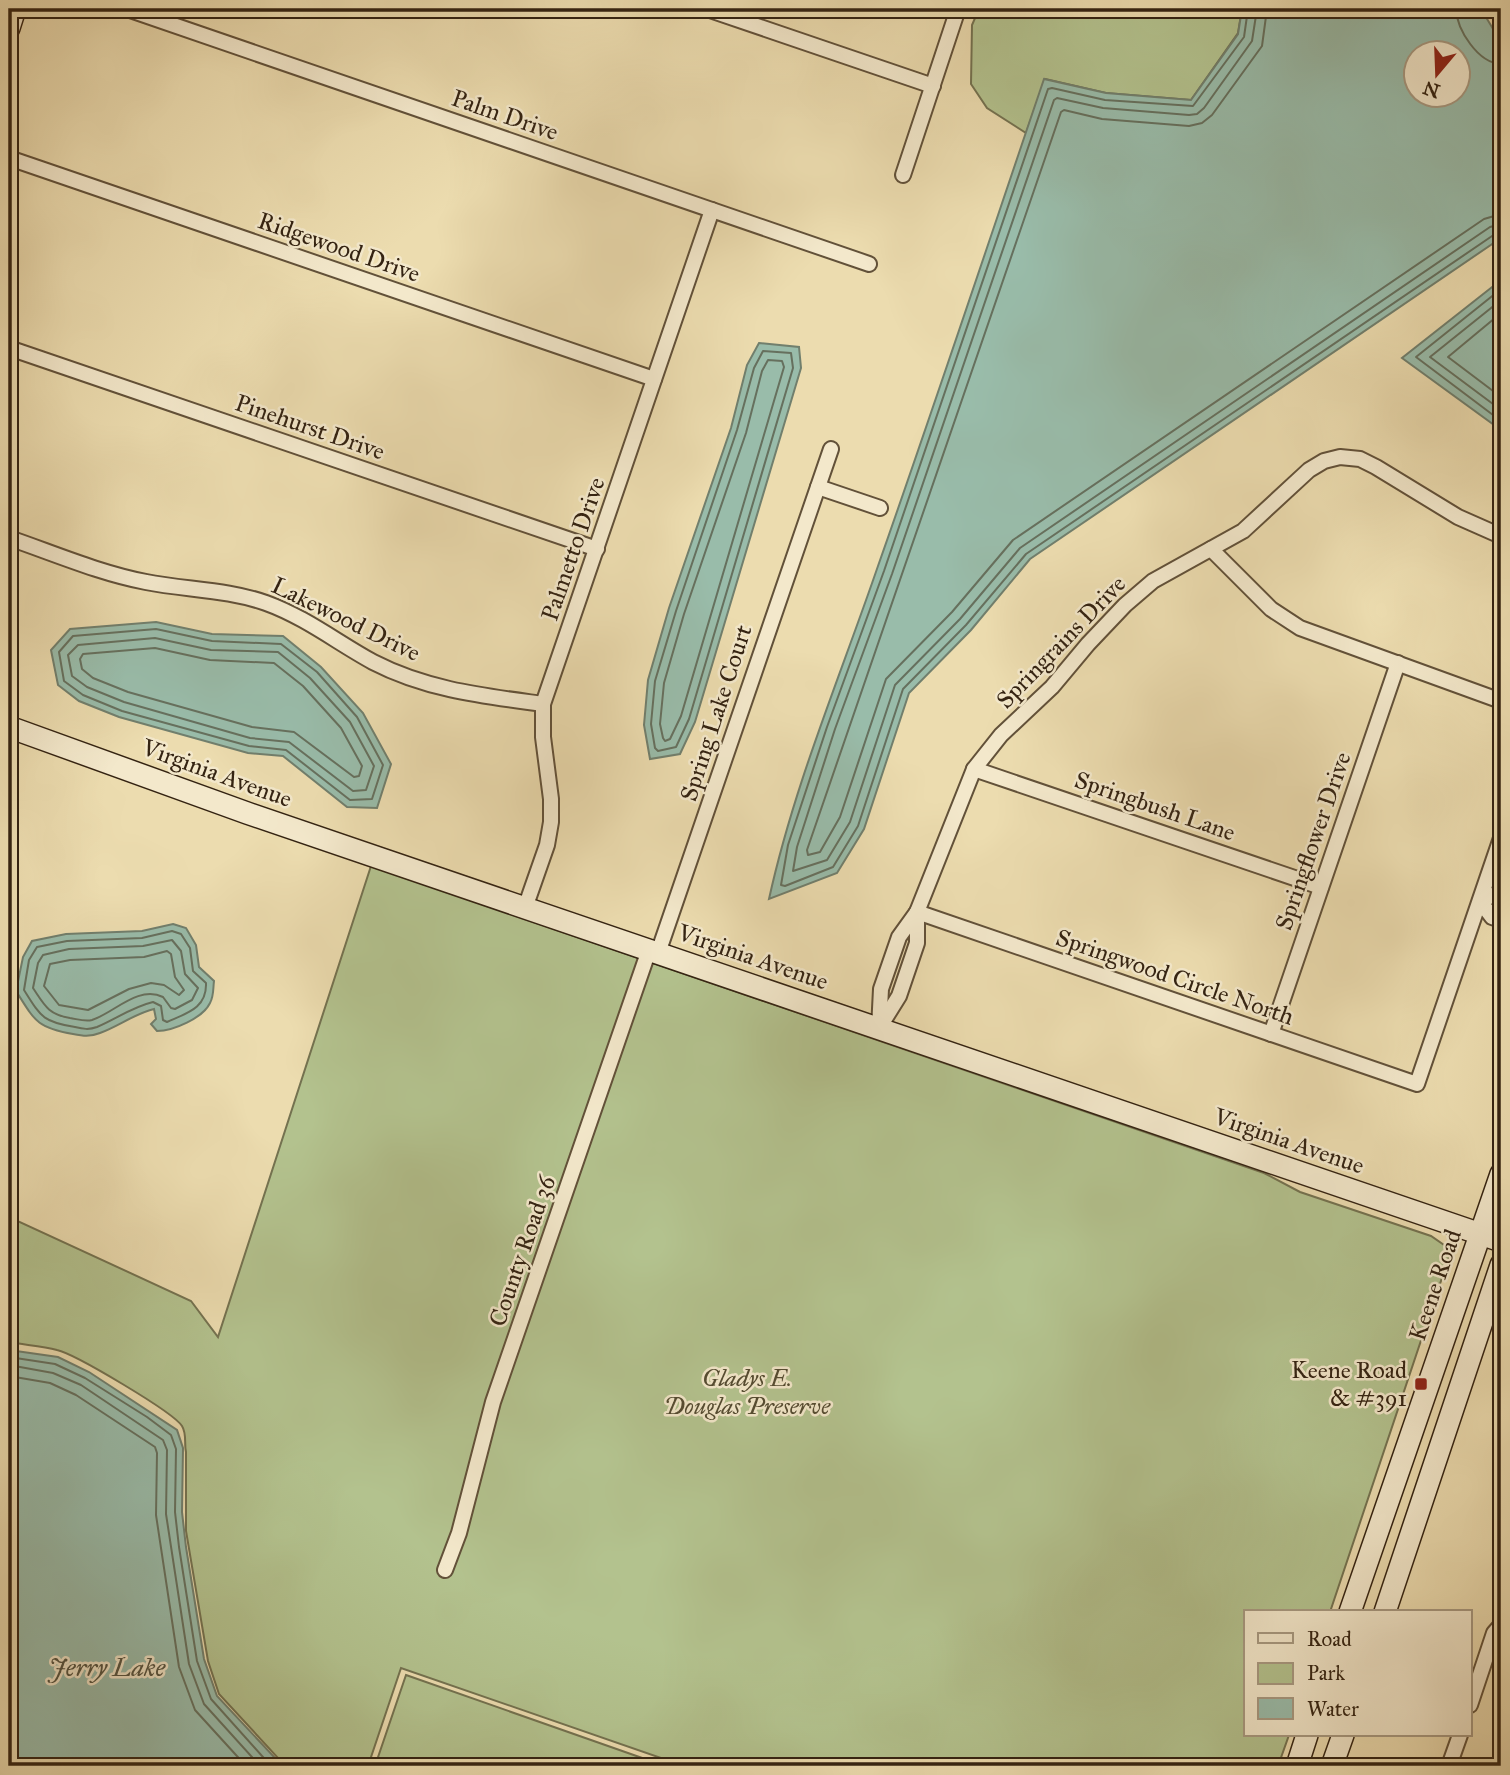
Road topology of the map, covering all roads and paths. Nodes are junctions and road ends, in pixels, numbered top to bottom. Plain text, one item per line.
1 (15, 9) edge
2 (127, 9) edge
3 (707, 9) edge
4 (958, 9) edge
5 (9, 27) edge
6 (933, 86) junction
7 (9, 158) edge
8 (903, 175) dead end
9 (712, 210) junction
10 (869, 264) dead end
11 (9, 348) edge
12 (654, 379) junction
13 (831, 449) dead end
14 (818, 487) junction
15 (880, 508) dead end
16 (1501, 536) edge
17 (9, 538) edge
18 (597, 549) junction
19 (1211, 549) junction
20 (1398, 663) junction
21 (1501, 701) edge
22 (543, 704) junction
23 (9, 727) edge
24 (974, 769) junction
25 (1501, 838) edge
26 (1321, 887) junction
27 (1501, 894) edge
28 (1480, 901) junction
29 (525, 908) junction
30 (918, 912) junction
31 (1501, 920) edge
32 (654, 951) junction
33 (879, 1029) junction
34 (1271, 1034) junction
35 (1501, 1174) edge
36 (1481, 1234) junction
37 (1501, 1241) edge
38 (1501, 1265) edge
39 (1404, 1555) junction
40 (445, 1570) dead end
41 (1350, 1610) edge
42 (1386, 1610) edge
43 (1501, 1625) edge
44 (1472, 1699) edge
45 (1307, 1736) edge
46 (1343, 1736) edge
47 (1460, 1736) edge
48 (1297, 1766) edge
49 (1332, 1766) edge
50 (1449, 1766) edge

1 - 5 street
2 - 9 street, Palm Drive
3 - 6 street
4 - 6 street
6 - 8 street
7 - 12 street, Ridgewood Drive
9 - 10 street, Palm Drive
9 - 12 street, Palmetto Drive
11 - 18 street, Pinehurst Drive
12 - 18 street, Palmetto Drive
13 - 14 street, Spring Lake Court
14 - 15 street
14 - 32 street, Spring Lake Court
16 - 19 street, Springrains Drive
17 - 22 street, Lakewood Drive
18 - 22 street, Palmetto Drive
19 - 20 street
19 - 24 street, Springrains Drive
20 - 21 street
20 - 26 street, Springflower Drive
22 - 29 street, Palmetto Drive
23 - 29 street, Virginia Avenue
24 - 26 street, Springbush Lane
24 - 30 street, Springrains Drive
25 - 28 street
26 - 34 street, Springflower Drive
27 - 28 street
28 - 31 street
28 - 34 street, Springwood Circle North
29 - 32 street, Virginia Avenue
30 - 33 street, Springrains Drive
30 - 34 street, Springwood Circle North
32 - 33 street, Virginia Avenue
32 - 40 street, County Road 36
33 - 36 street, Virginia Avenue
35 - 36 street, Keene Road
36 - 37 street, Virginia Avenue
36 - 39 street
36 - 41 street, Keene Road
38 - 39 street
39 - 42 street
43 - 44 street
45 - 48 street
46 - 49 street
47 - 50 street

